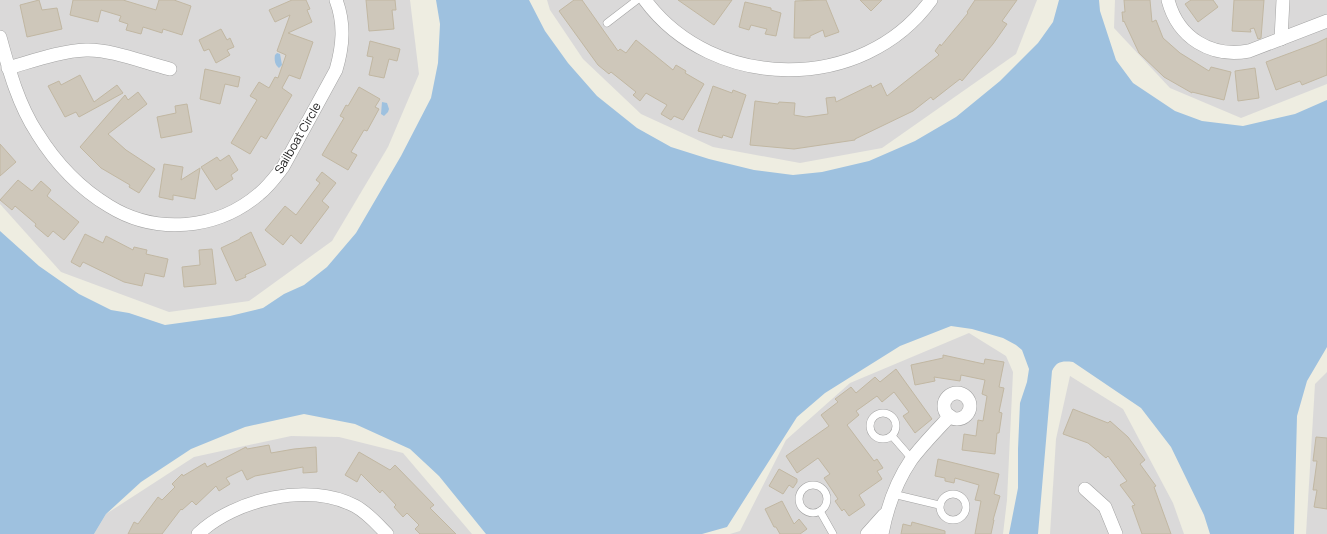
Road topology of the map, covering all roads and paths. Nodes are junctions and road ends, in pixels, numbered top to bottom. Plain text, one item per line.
1 (336, 0) edge
2 (637, 0) edge
3 (645, 0) edge
4 (931, 0) edge
5 (1168, 0) edge
6 (1283, 0) edge
7 (1327, 21) edge
8 (607, 23) dead end
9 (0, 37) edge
10 (1281, 39) junction
11 (8, 68) junction
12 (170, 69) dead end
13 (950, 416) dead end
14 (892, 436) dead end
15 (912, 459) junction
16 (1085, 489) dead end
17 (893, 494) junction
18 (939, 505) dead end
19 (820, 511) dead end
20 (887, 512) junction
21 (198, 534) edge
22 (387, 534) edge
23 (833, 534) edge
24 (867, 534) edge
25 (882, 534) edge
26 (1116, 534) edge

1 - 11 street, Sailboat Circle
2 - 8 lane
3 - 4 street
5 - 10 street
6 - 10 street
7 - 10 street
9 - 11 street, Sailboat Circle
11 - 12 street
13 - 15 street
14 - 15 lane
15 - 17 street
16 - 26 street
17 - 18 lane
17 - 20 street
19 - 23 lane
20 - 24 street
20 - 25 street
21 - 22 street

